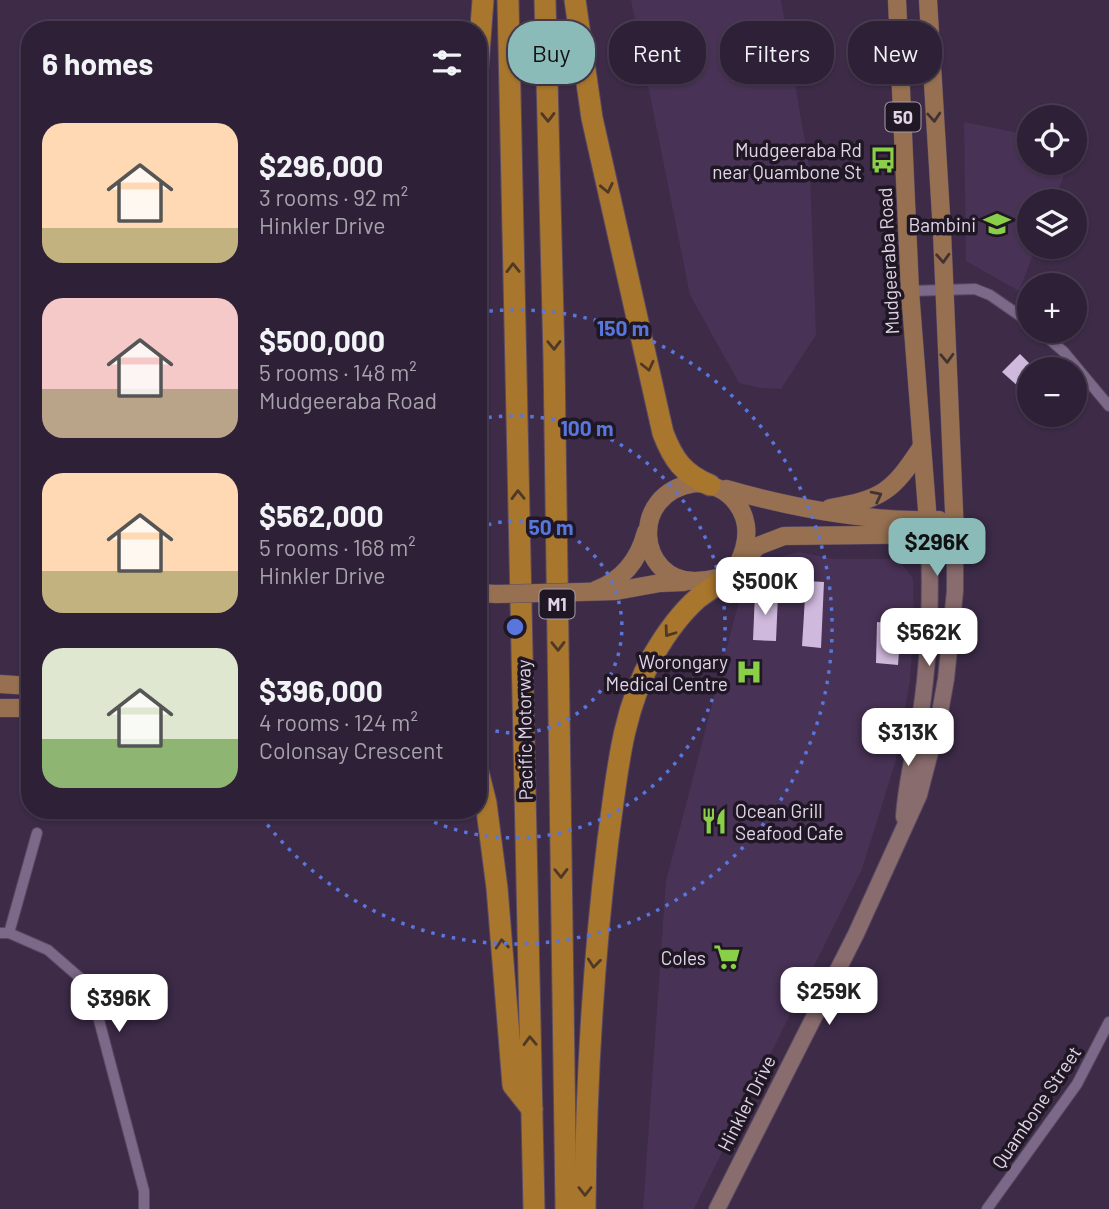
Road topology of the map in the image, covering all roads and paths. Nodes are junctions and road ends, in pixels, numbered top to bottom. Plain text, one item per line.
1 (484, 0) edge
2 (508, 0) edge
3 (545, 0) edge
4 (575, 0) edge
5 (897, 0) edge
6 (928, 0) edge
7 (482, 21) edge
8 (945, 289) junction
9 (910, 291) junction
10 (1017, 314) edge
11 (1053, 343) edge
12 (1109, 407) edge
13 (920, 448) junction
14 (713, 486) junction
15 (779, 504) junction
16 (813, 511) junction
17 (648, 522) junction
18 (954, 527) junction
19 (929, 528) junction
20 (845, 535) junction
21 (736, 567) junction
22 (695, 581) junction
23 (584, 592) junction
24 (487, 595) edge
25 (0, 684) edge
26 (21, 685) edge
27 (0, 708) edge
28 (21, 708) edge
29 (487, 812) edge
30 (483, 819) edge
31 (904, 827) junction
32 (37, 832) dead end
33 (491, 848) junction
34 (5, 933) edge
35 (1109, 1022) edge
36 (532, 1109) junction
37 (145, 1209) edge
38 (534, 1209) edge
39 (566, 1209) edge
40 (585, 1209) edge
41 (717, 1209) edge
42 (987, 1209) edge

1 - 7 highway
36 -> 2 highway, Pacific Motorway / M1
3 -> 39 highway, Pacific Motorway / M1
4 -> 14 highway
5 - 9 main road, Mudgeeraba Road / 50
6 -> 8 main road, 50
8 - 9 street
8 - 10 street
8 -> 18 main road, 50
9 - 13 main road, Mudgeeraba Road / 50
11 - 12 street
16 -> 13 main road
13 - 19 main road, Mudgeeraba Road / 50
14 - 15 main road
14 - 17 main road
14 - 21 main road
15 - 16 main road
15 - 20 main road
16 - 19 main road
17 - 22 main road
17 - 23 main road
18 - 19 main road
18 - 31 main road, Hinkler Drive
19 - 20 main road
19 - 31 main road, Hinkler Drive
20 - 21 main road
21 - 22 main road
21 -> 40 highway
22 - 23 main road
23 - 24 main road, bridge
25 - 26 main road
27 - 28 main road
29 - 33 highway
30 - 33 highway
31 - 41 main road, Hinkler Drive
32 - 34 street
36 -> 33 highway
34 - 37 street
35 - 42 street, Quambone Street
36 - 38 highway, Pacific Motorway / M1

